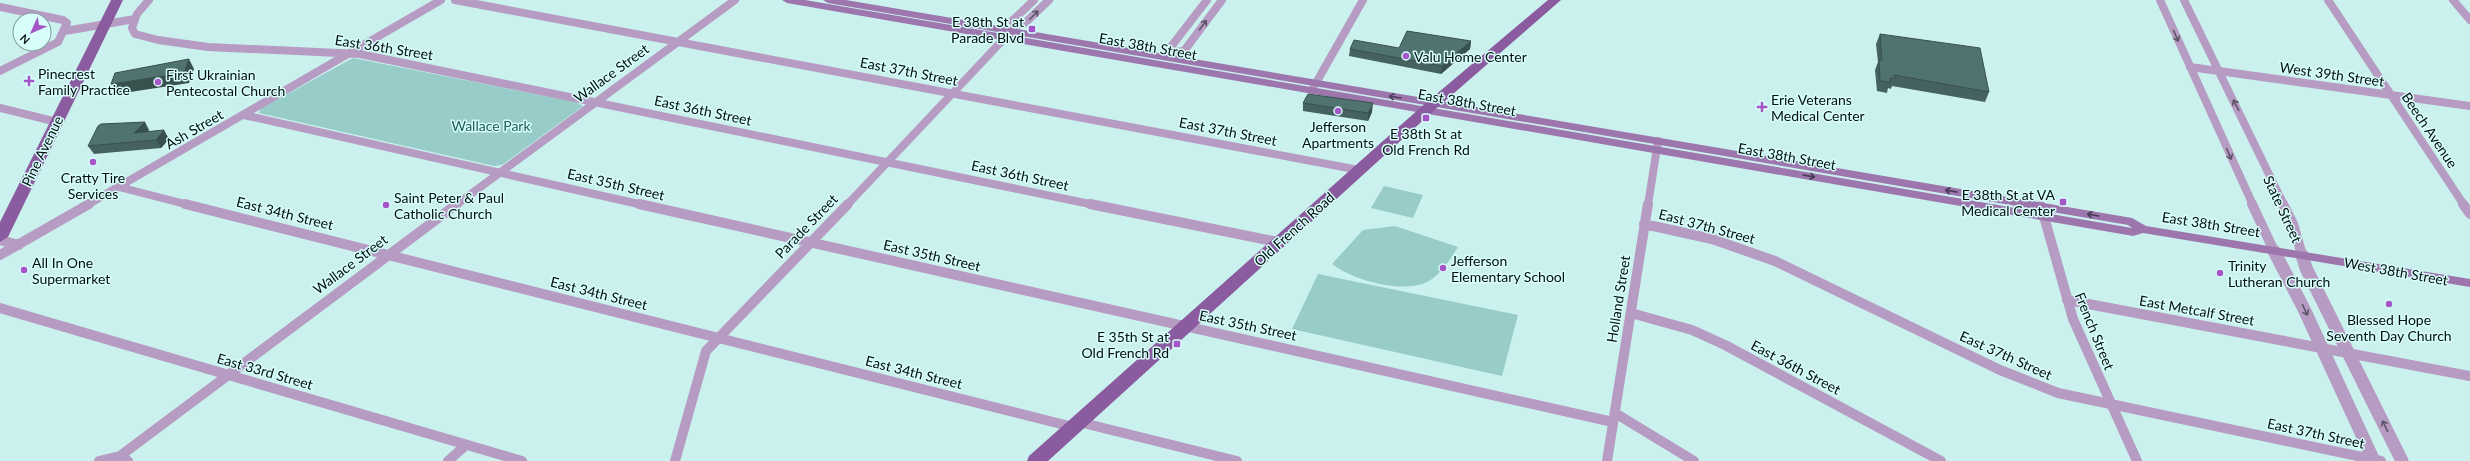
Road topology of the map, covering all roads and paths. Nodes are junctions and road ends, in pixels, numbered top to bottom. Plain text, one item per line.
1 (117, 0) edge
2 (148, 0) edge
3 (441, 0) edge
4 (455, 0) edge
5 (735, 0) edge
6 (787, 0) edge
7 (828, 0) edge
8 (1034, 0) edge
9 (1049, 0) edge
10 (1207, 0) edge
11 (1222, 0) edge
12 (1363, 0) edge
13 (1555, 0) edge
14 (2160, 0) edge
15 (2184, 0) edge
16 (2328, 0) edge
17 (2453, 0) edge
18 (0, 7) edge
19 (135, 19) junction
20 (2470, 20) edge
21 (105, 24) junction
22 (65, 31) junction
23 (1011, 31) junction
24 (678, 42) junction
25 (350, 53) junction
26 (1170, 58) junction
27 (2190, 67) junction
28 (0, 71) edge
29 (2219, 71) junction
30 (1314, 87) junction
31 (953, 93) junction
32 (2391, 95) junction
33 (597, 102) junction
34 (2470, 106) edge
35 (1429, 107) junction
36 (0, 108) edge
37 (244, 115) junction
38 (57, 122) junction
39 (1657, 146) junction
40 (887, 162) junction
41 (1359, 170) junction
42 (499, 174) junction
43 (119, 187) junction
44 (2043, 211) junction
45 (2470, 214) edge
46 (1644, 224) junction
47 (0, 239) edge
48 (1278, 242) junction
49 (809, 243) junction
50 (18, 245) junction
51 (2274, 251) junction
52 (0, 255) edge
53 (387, 255) junction
54 (2302, 255) junction
55 (2470, 284) edge
56 (2067, 300) junction
57 (0, 308) edge
58 (1631, 313) junction
59 (1184, 326) junction
60 (718, 338) junction
61 (2322, 348) junction
62 (2351, 354) junction
63 (227, 374) junction
64 (2470, 376) edge
65 (2111, 405) junction
66 (1614, 418) junction
67 (1076, 424) junction
68 (466, 445) junction
69 (124, 459) edge
70 (2376, 460) edge
71 (99, 461) edge
72 (448, 461) edge
73 (522, 461) edge
74 (675, 461) edge
75 (1036, 461) edge
76 (1237, 461) edge
77 (1607, 461) edge
78 (1694, 461) edge
79 (1941, 461) edge
80 (2137, 461) edge
81 (2402, 461) edge

1 - 21 main road, Pine Avenue
2 - 19 street
3 - 25 street, Ash Street
4 - 24 street, East 37th Street
5 - 24 street, Wallace Street
6 - 23 main road, East 38th Street
7 - 23 main road, East 38th Street
8 - 23 street
23 -> 9 street
10 - 26 street
26 -> 11 street
12 - 30 street
13 - 35 main road, Old French Road
14 -> 27 street, State Street
15 - 29 street, State Street
16 - 32 street, Beech Avenue
17 - 20 street
18 - 22 street
19 - 21 street
19 - 25 street, East 36th Street
21 - 22 street
21 - 38 main road, Pine Avenue
22 - 28 street
23 - 26 main road, East 38th Street
23 - 31 street, Parade Street
24 - 31 street, East 37th Street
24 - 33 street, Wallace Street
25 - 33 street, East 36th Street
25 - 37 street, Ash Street
26 - 30 main road, East 38th Street
27 - 29 street, West 39th Street
27 -> 51 street, State Street
29 - 32 street, West 39th Street
54 -> 29 street, State Street
30 - 35 main road, East 38th Street
31 - 40 street, Parade Street
31 - 41 street, East 37th Street
32 - 34 street, West 39th Street
32 - 45 street, Beech Avenue
33 - 40 street, East 36th Street
33 - 42 street, Wallace Street
35 - 39 main road, East 38th Street
35 - 41 main road, Old French Road
36 - 38 street
37 - 42 street, East 35th Street
37 - 43 street, Ash Street
38 - 47 main road, Pine Avenue
39 - 44 main road, East 38th Street
39 - 46 street, Holland Street
40 - 48 street, East 36th Street
40 - 49 street, Parade Street
41 - 48 main road, Old French Road
42 - 49 street, East 35th Street
42 - 53 street, Wallace Street
43 - 50 street, Ash Street
43 - 53 street, East 34th Street
44 - 51 main road, East 38th Street
44 - 56 street, French Street
46 - 58 street, Holland Street
46 - 65 street, East 37th Street
47 - 50 street
48 - 59 main road, Old French Road
49 - 59 street, East 35th Street
49 - 60 street, Parade Street
50 - 52 street, Ash Street
51 - 54 main road, West 38th Street
51 -> 61 street, State Street
53 - 60 street, East 34th Street
53 - 63 street, Wallace Street
54 - 55 main road, West 38th Street
54 - 62 street, State Street
56 - 61 street, East Metcalf Street
56 - 65 street, French Street
57 - 63 street, East 33rd Street
58 - 66 street, Holland Street
58 - 79 street, East 36th Street
59 - 66 street, East 35th Street
59 - 67 main road, Old French Road
60 - 67 street, East 34th Street
60 - 74 street, Parade Street
61 - 62 street, East Metcalf Street
61 - 70 street, State Street
62 - 64 street, East Metcalf Street
81 -> 62 street, State Street
63 - 68 street, East 33rd Street
63 - 69 street, Wallace Street
65 - 70 street, East 37th Street
65 - 80 street, French Street
66 - 77 street, Holland Street
66 - 78 street, East 35th Street
67 - 75 main road, Old French Road
67 - 76 street, East 34th Street
68 - 72 street
68 - 73 street, East 33rd Street
69 - 71 street, Wallace Street

